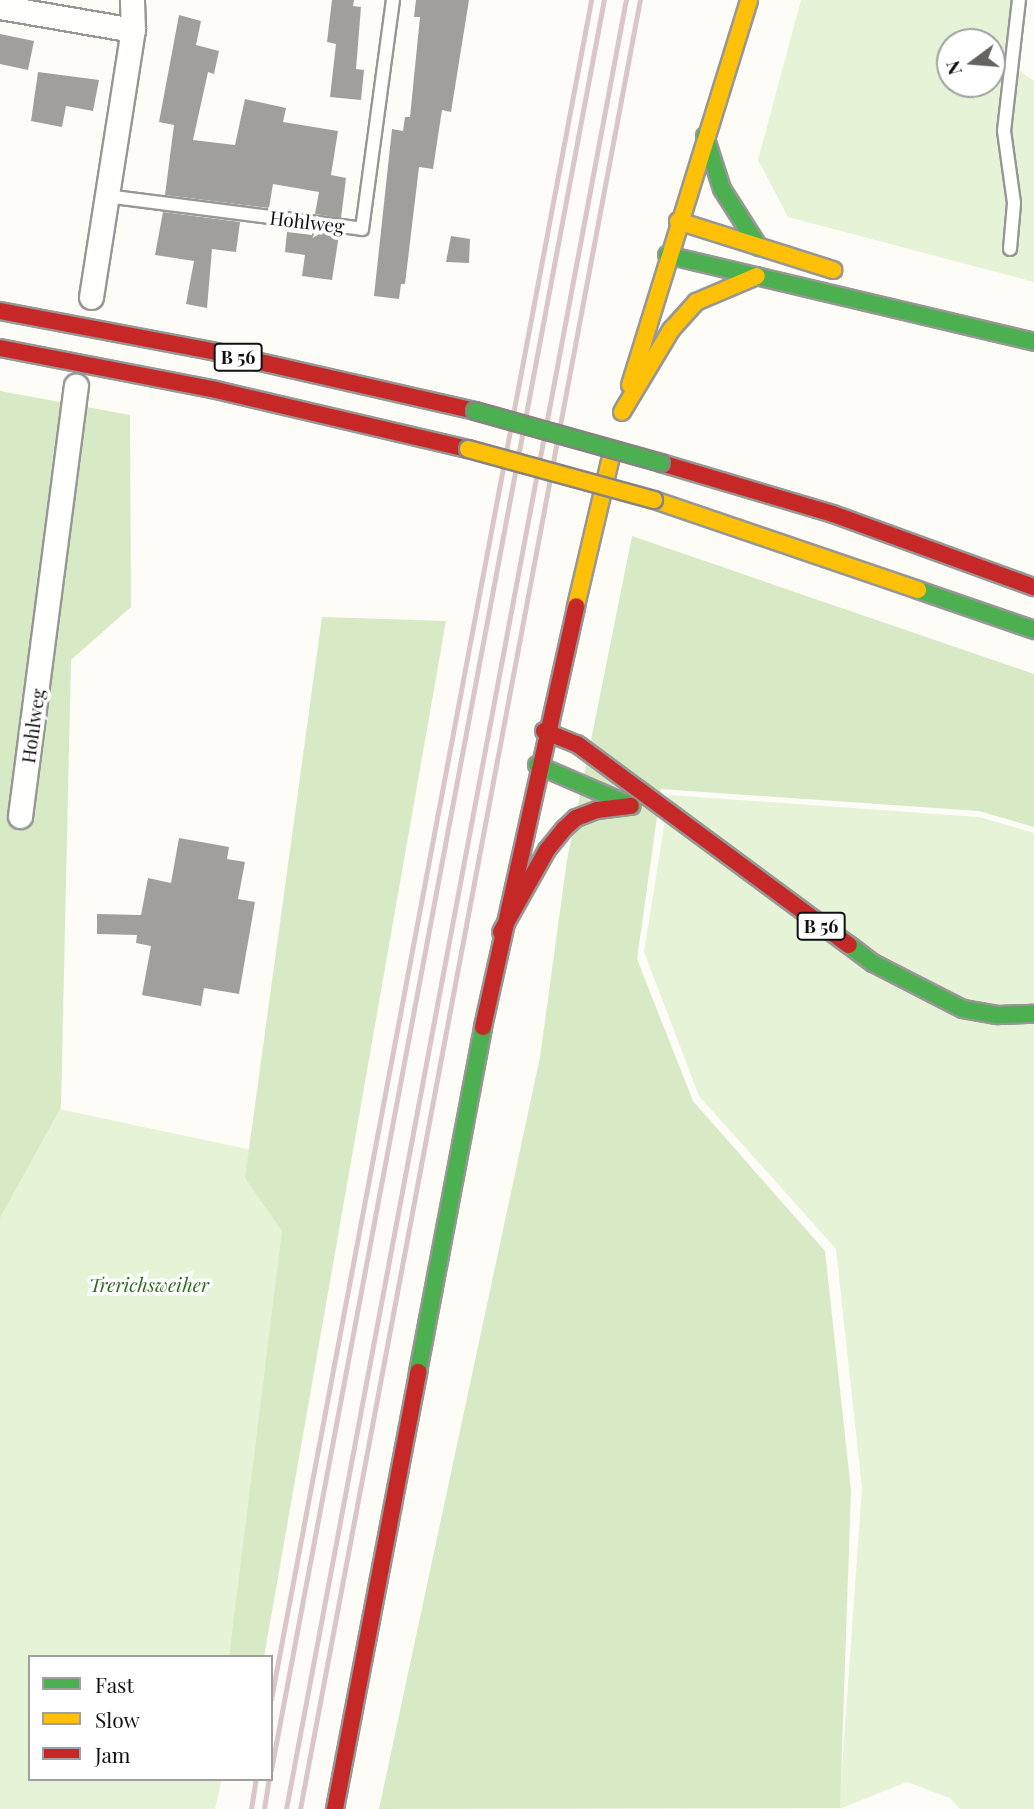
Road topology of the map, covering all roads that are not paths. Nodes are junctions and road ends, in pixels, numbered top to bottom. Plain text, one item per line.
1 (132, 0) edge
2 (393, 0) edge
3 (749, 0) edge
4 (1019, 0) edge
5 (0, 7) edge
6 (133, 30) junction
7 (705, 136) junction
8 (106, 196) junction
9 (678, 221) junction
10 (760, 247) junction
11 (1010, 249) dead end
12 (667, 256) junction
13 (846, 274) dead end
14 (757, 276) junction
15 (908, 294) dead end
16 (91, 297) dead end
17 (0, 311) edge
18 (1034, 324) edge
19 (1034, 342) edge
20 (0, 348) edge
21 (76, 386) dead end
22 (622, 412) junction
23 (1009, 578) junction
24 (1034, 579) edge
25 (1034, 587) edge
26 (970, 608) junction
27 (1034, 629) edge
28 (1034, 642) edge
29 (544, 731) junction
30 (537, 765) junction
31 (631, 806) junction
32 (20, 816) dead end
33 (501, 932) junction
34 (913, 1003) dead end
35 (1034, 1014) edge
36 (335, 1809) edge

1 - 6 street
2 - 8 lane, Hohlweg
3 - 7 main road
4 - 11 lane
5 - 6 street
6 - 8 street
7 - 9 main road
7 - 10 main road
8 - 16 street
9 - 10 main road
9 - 12 main road
10 - 13 main road
12 - 14 main road
12 - 22 main road
14 - 19 main road
14 - 22 main road
15 - 18 main road
17 - 23 main road, B 56, bridge
20 - 26 main road, B 56, bridge
21 - 32 street, Hohlweg
22 - 29 main road
23 - 24 main road
23 - 25 main road, B 56
26 - 27 main road, B 56
26 - 28 main road, B 56
29 - 30 main road
29 - 35 main road, B 56
30 - 31 main road
30 - 33 main road
31 - 33 main road
31 - 34 main road
33 - 36 main road

